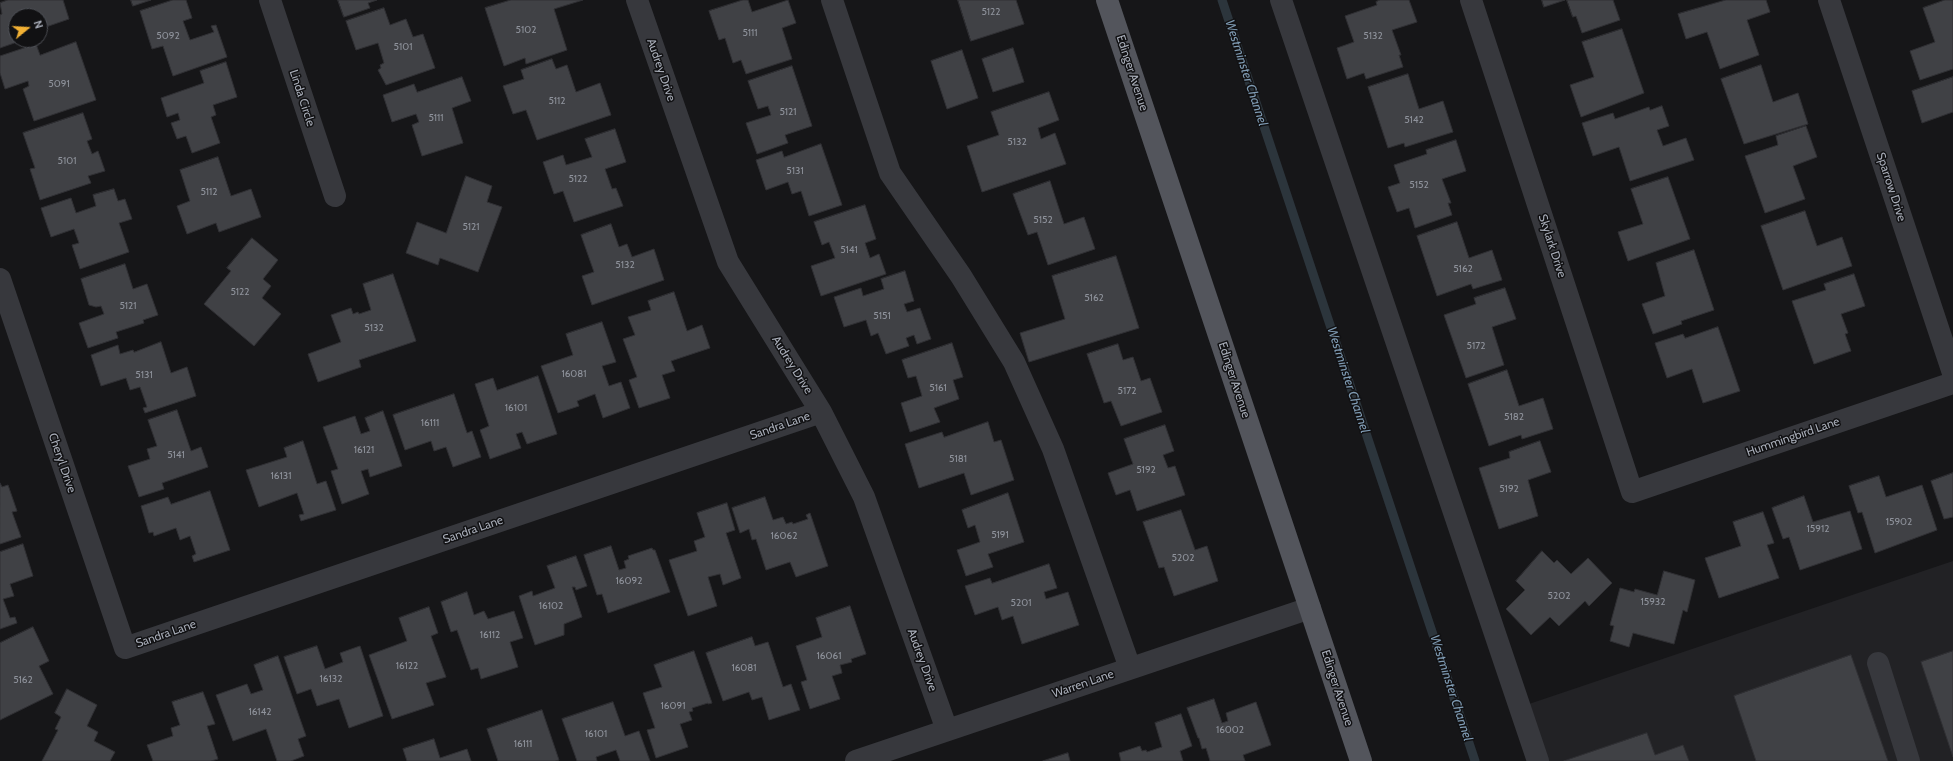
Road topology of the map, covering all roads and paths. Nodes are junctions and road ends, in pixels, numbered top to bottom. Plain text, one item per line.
1 (270, 0) edge
2 (637, 0) edge
3 (832, 0) edge
4 (1107, 0) edge
5 (1281, 0) edge
6 (1471, 0) edge
7 (1829, 0) edge
8 (335, 196) dead end
9 (0, 279) edge
10 (1953, 373) edge
11 (1953, 383) edge
12 (821, 412) junction
13 (1632, 492) joint
14 (1310, 608) junction
15 (125, 648) joint
16 (1878, 663) dead end
17 (1130, 668) junction
18 (947, 730) junction
19 (856, 761) edge
20 (1362, 761) edge
21 (1538, 761) edge
22 (1909, 761) edge

1 - 8 street, Linda Circle
2 - 12 street, Audrey Drive
3 - 17 street
4 - 14 main road, Edinger Avenue
5 - 21 street
6 - 13 street, Skylark Drive
7 - 10 street, Sparrow Drive
9 - 15 street, Cheryl Drive
11 - 13 street, Hummingbird Lane
12 - 15 street, Sandra Lane
12 - 18 street, Audrey Drive
14 - 17 street, Warren Lane
14 - 20 main road, Edinger Avenue
16 - 22 street
17 - 18 street, Warren Lane
18 - 19 street, Warren Lane

